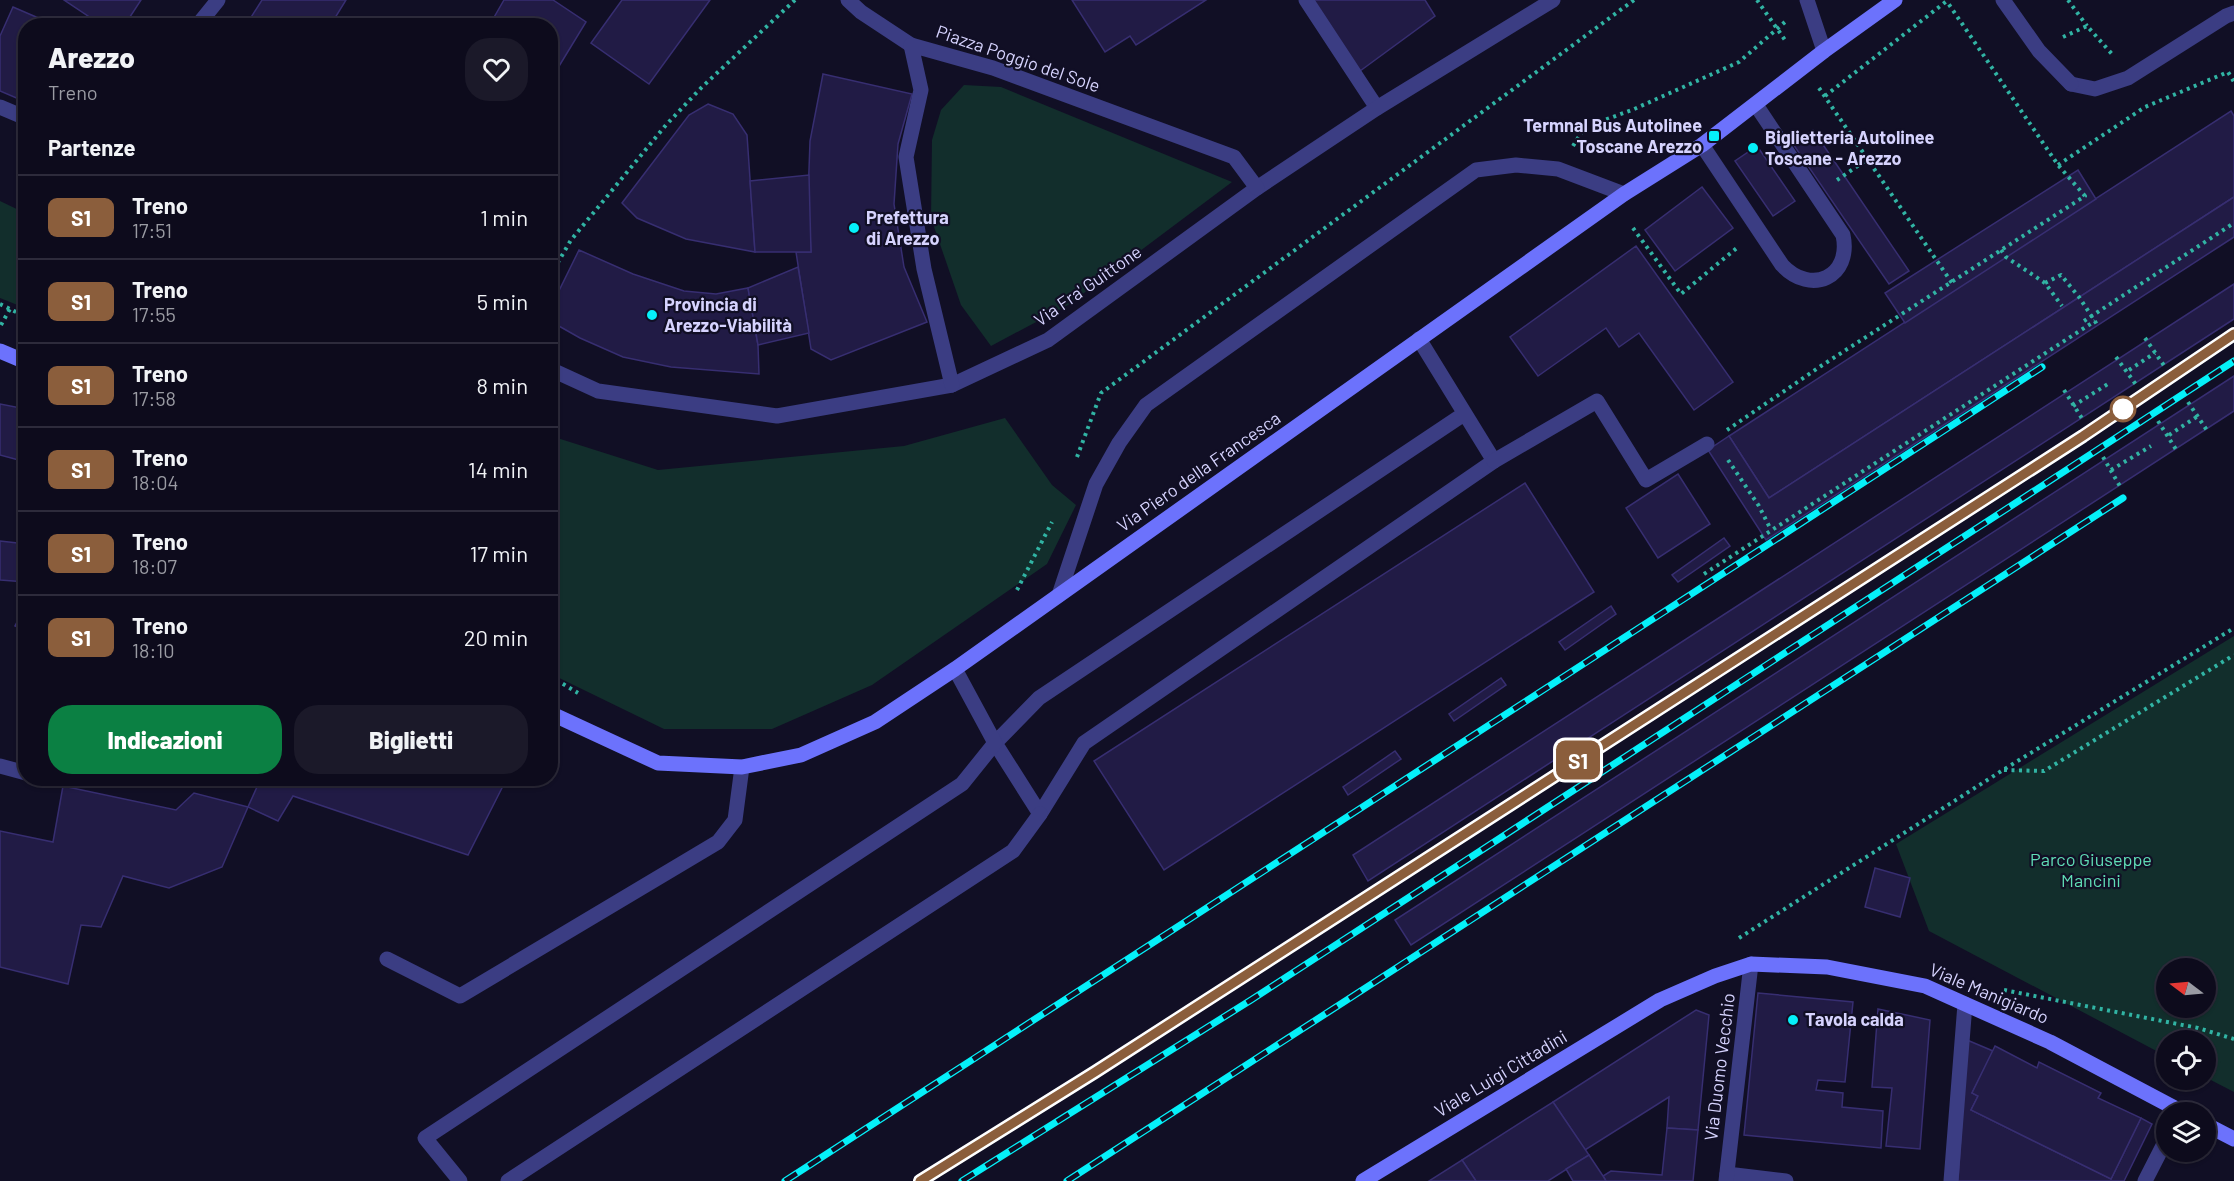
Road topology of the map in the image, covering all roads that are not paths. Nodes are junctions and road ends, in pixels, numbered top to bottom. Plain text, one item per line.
1 (218, 0) edge
2 (848, 0) edge
3 (1306, 0) edge
4 (1553, 0) edge
5 (1807, 0) edge
6 (1895, 0) edge
7 (2003, 0) edge
8 (203, 18) edge
9 (2231, 19) edge
10 (911, 45) junction
11 (1824, 51) junction
12 (1756, 105) junction
13 (0, 107) edge
14 (1377, 108) junction
15 (18, 115) edge
16 (1702, 145) junction
17 (1257, 188) junction
18 (1624, 194) junction
19 (1419, 339) junction
20 (0, 351) edge
21 (18, 359) edge
22 (558, 373) edge
23 (952, 385) junction
24 (1464, 414) junction
25 (1710, 442) road end
26 (1494, 461) junction
27 (1059, 595) junction
28 (956, 669) junction
29 (558, 717) edge
30 (995, 743) junction
31 (0, 766) edge
32 (742, 767) junction
33 (18, 771) edge
34 (1040, 814) junction
35 (387, 959) dead end
36 (1751, 964) junction
37 (1660, 1000) joint
38 (1965, 1004) junction
39 (2163, 1102) edge
40 (2216, 1130) edge
41 (2234, 1139) edge
42 (2156, 1160) edge
43 (1726, 1177) edge
44 (460, 1181) edge
45 (508, 1181) edge
46 (1363, 1181) edge
47 (1786, 1181) edge
48 (1951, 1181) edge
49 (2145, 1181) edge

1 - 8 street
2 - 10 street
3 - 14 street
4 - 14 street, Via Fra' Guittone
5 - 11 street
6 - 11 main road, Via Piero della Francesca
7 - 9 street
10 - 17 street, Piazza Poggio del Sole
10 - 23 street, Piazza Poggio del Sole
11 - 12 main road, Via Piero della Francesca
12 - 16 main road, Via Piero della Francesca
12 - 16 street
13 - 15 street
14 - 17 street, Via Fra' Guittone
16 - 18 main road, Via Piero della Francesca
17 - 23 street, Via Fra' Guittone
18 - 19 main road, Via Piero della Francesca
18 - 27 street
19 - 24 street
19 - 27 main road, Via Piero della Francesca
20 - 21 main road
22 - 23 street, Via Fra' Guittone
24 - 26 street
24 - 30 street
25 - 26 street
26 - 34 street
27 - 28 main road, Via Piero della Francesca
28 - 30 street
28 - 32 main road, Via Piero della Francesca
29 - 32 main road, Via Piero della Francesca
30 - 34 street
30 - 44 street
31 - 33 street
32 - 35 street
34 - 45 street
36 - 37 main road, Viale Manigiardo
36 - 38 main road, Viale Manigiardo
36 - 43 street, Via Duomo Vecchio
37 - 46 main road, Viale Luigi Cittadini
38 - 39 main road, Viale Manigiardo
38 - 48 street
40 - 41 main road
42 - 49 street
43 - 47 street, Via Duomo Vecchio

